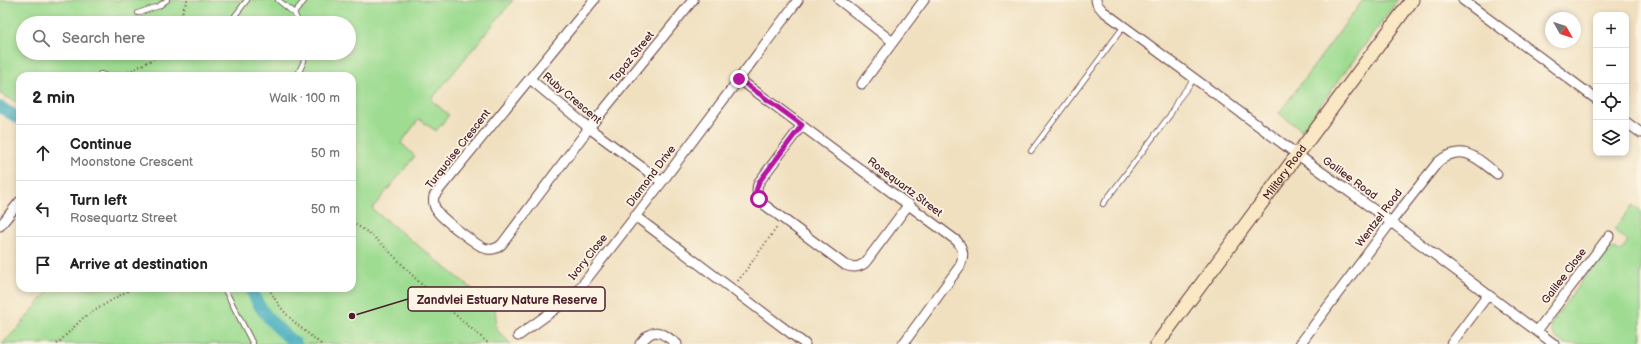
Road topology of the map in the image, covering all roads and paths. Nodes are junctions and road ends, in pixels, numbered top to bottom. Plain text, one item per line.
1 (167, 0) edge
2 (187, 0) edge
3 (247, 0) edge
4 (278, 0) edge
5 (305, 0) edge
6 (594, 0) edge
7 (693, 0) edge
8 (798, 0) edge
9 (839, 0) edge
10 (924, 0) edge
11 (1096, 0) edge
12 (1412, 0) edge
13 (1463, 0) edge
14 (138, 13) dead end
15 (294, 13) junction
16 (181, 16) edge
17 (235, 16) edge
18 (296, 16) edge
19 (1124, 26) junction
20 (893, 42) junction
21 (151, 60) edge
22 (304, 60) edge
23 (129, 72) edge
24 (299, 72) edge
25 (1194, 78) junction
26 (530, 79) junction
27 (739, 79) junction
28 (862, 84) dead end
29 (1593, 97) edge
30 (1629, 124) edge
31 (802, 125) junction
32 (589, 128) junction
33 (1641, 133) edge
34 (1031, 151) dead end
35 (1298, 155) junction
36 (1497, 174) dead end
37 (662, 182) junction
38 (909, 204) junction
39 (1103, 204) dead end
40 (16, 206) edge
41 (635, 216) junction
42 (784, 219) junction
43 (1391, 222) junction
44 (356, 225) edge
45 (0, 226) edge
46 (1609, 236) dead end
47 (732, 289) junction
48 (125, 292) edge
49 (226, 292) edge
50 (271, 292) edge
51 (1488, 295) junction
52 (1537, 331) junction
53 (518, 336) dead end
54 (57, 344) edge
55 (253, 344) edge
56 (321, 344) edge
57 (489, 344) edge
58 (640, 344) edge
59 (677, 344) edge
60 (805, 344) edge
61 (903, 344) edge
62 (1157, 344) edge
63 (1300, 344) edge
64 (1451, 344) edge
65 (1554, 344) edge

1 - 14 lane
2 - 16 path
3 - 17 lane
4 - 15 lane
5 - 15 lane
6 - 26 street, Ruby Crescent
7 - 32 street, Topaz Street
8 - 27 street, Diamond Drive
9 - 20 street
10 - 20 street
11 - 19 street, Galilee Road
12 - 35 main road, Military Road
13 - 29 street
15 - 18 lane
19 - 25 street, Galilee Road
19 - 34 lane
20 - 28 street
21 - 23 path
22 - 24 lane
25 - 35 street, Galilee Road
25 - 39 lane
26 - 32 street, Ruby Crescent
26 - 32 street, Turquoise Crescent
27 - 31 street, Rosequartz Street
27 - 37 street, Diamond Drive
30 - 33 street
31 - 38 street, Rosequartz Street
31 - 42 street
32 - 37 street, Ruby Crescent
35 - 43 street, Galilee Road
35 - 62 main road, Military Road
36 - 43 street, Wentzel Road
37 - 41 street, Diamond Drive
38 - 42 street
38 - 61 street, Rosequartz Street
40 - 45 street
41 - 47 street, Diamond Drive
41 - 53 street, Ivory Close
42 - 47 path
43 - 51 street, Galilee Road
43 - 63 street, Wentzel Road
44 - 57 path
46 - 52 street, Galilee Close
47 - 60 street, Diamond Drive
48 - 54 path
49 - 55 lane
50 - 56 path
51 - 52 street, Galilee Road
51 - 64 street
52 - 65 street, Galilee Road
58 - 59 street

